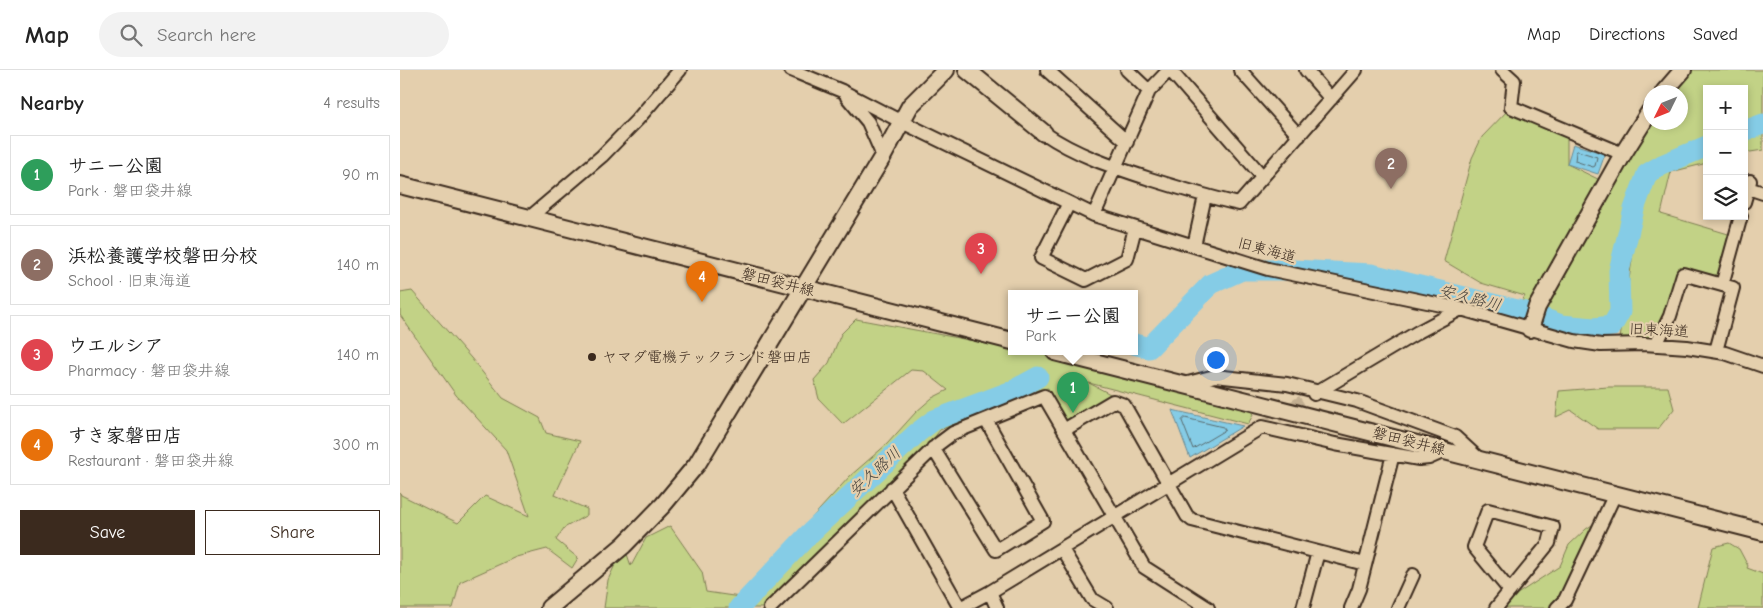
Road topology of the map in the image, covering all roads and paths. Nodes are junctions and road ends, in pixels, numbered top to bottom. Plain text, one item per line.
1 (680, 70) edge
2 (791, 70) edge
3 (946, 70) edge
4 (967, 70) edge
5 (1047, 70) edge
6 (1127, 70) edge
7 (1169, 70) edge
8 (1240, 70) edge
9 (1306, 70) edge
10 (1356, 70) edge
11 (1502, 70) edge
12 (1683, 70) edge
13 (1670, 85) edge
14 (842, 91) junction
15 (1149, 91) junction
16 (1331, 100) junction
17 (902, 122) junction
18 (1643, 122) edge
19 (1044, 133) joint
20 (1299, 136) junction
21 (1127, 142) junction
22 (1622, 154) junction
23 (883, 156) junction
24 (1116, 168) junction
25 (1262, 176) junction
26 (400, 185) edge
27 (1748, 188) edge
28 (1763, 193) edge
29 (1205, 196) junction
30 (1069, 203) junction
31 (1094, 215) junction
32 (529, 218) junction
33 (1739, 220) edge
34 (1135, 228) junction
35 (1194, 246) junction
36 (1722, 285) junction
37 (804, 288) junction
38 (1461, 309) junction
39 (1530, 329) junction
40 (1008, 340) edge
41 (1656, 345) junction
42 (1716, 351) junction
43 (1068, 355) edge
44 (1763, 366) edge
45 (1184, 384) junction
46 (1312, 395) junction
47 (986, 420) junction
48 (1064, 430) junction
49 (933, 448) junction
50 (1446, 450) junction
51 (1392, 454) junction
52 (1478, 458) junction
53 (1168, 484) junction
54 (892, 488) junction
55 (1615, 494) junction
56 (1115, 517) junction
57 (1763, 532) edge
58 (1062, 549) junction
59 (1318, 552) junction
60 (1365, 564) junction
61 (1413, 575) dead end
62 (1510, 591) junction
63 (987, 594) junction
64 (549, 608) edge
65 (770, 608) edge
66 (960, 608) edge
67 (988, 608) edge
68 (997, 608) edge
69 (1107, 608) edge
70 (1208, 608) edge
71 (1303, 608) edge
72 (1351, 608) edge
73 (1398, 608) edge
74 (1496, 608) edge
75 (1557, 608) edge

1 - 32 street
2 - 14 street, 旧東海道
3 - 17 main road
4 - 19 main road
5 - 21 street
6 - 15 street
7 - 15 street
7 - 25 street
8 - 20 street
9 - 16 street
10 - 16 street
11 - 22 street
12 - 13 main road
14 - 17 street, 旧東海道
14 - 23 street
15 - 21 street
16 - 20 street
17 - 23 main road
17 - 30 street, 旧東海道
18 - 22 main road
19 - 24 street
20 - 25 street
21 - 24 street
22 - 39 main road
23 - 37 main road
24 - 29 street
24 - 31 street
25 - 29 street
26 - 32 main road, 磐田袋井線
27 - 28 street
29 - 35 street
30 - 31 street, 旧東海道
30 - 34 street
31 - 34 street, 旧東海道
32 - 37 main road, 磐田袋井線
33 - 36 street
34 - 35 street, 旧東海道
35 - 38 street, 旧東海道
36 - 41 street
36 - 42 street
37 - 40 main road, 磐田袋井線
37 - 64 main road
38 - 39 street, 旧東海道
38 - 46 street
39 - 41 street, 旧東海道
41 - 42 street, 旧東海道
42 - 44 street, 旧東海道
43 - 45 main road, 磐田袋井線
45 - 46 street
45 - 50 main road, 磐田袋井線
46 - 52 street
47 - 48 street
47 - 49 street
47 - 49 street
48 - 53 street
48 - 56 street
49 - 54 street
50 - 51 street
50 - 52 main road, 磐田袋井線
51 - 53 street
51 - 60 street
52 - 55 main road, 磐田袋井線
53 - 56 street
53 - 59 street
54 - 65 street
54 - 66 street
55 - 57 main road, 磐田袋井線
55 - 75 street
56 - 58 street
56 - 70 street
58 - 63 street
58 - 69 street
59 - 60 street
59 - 71 street
60 - 72 street
61 - 73 street
62 - 62 street
62 - 74 street
63 - 66 street
63 - 67 street
63 - 68 street

